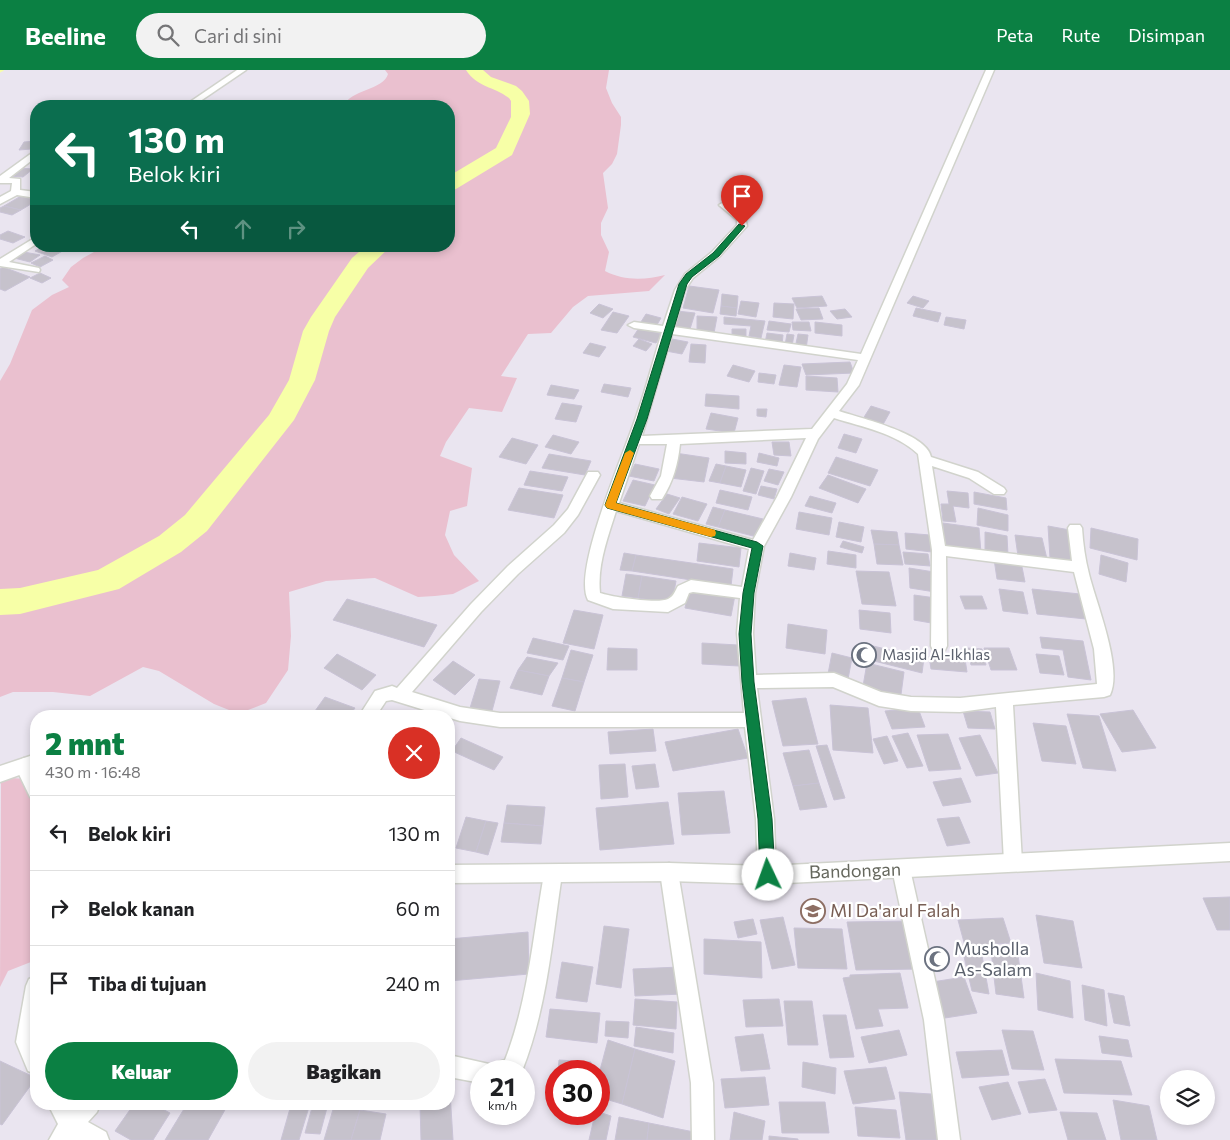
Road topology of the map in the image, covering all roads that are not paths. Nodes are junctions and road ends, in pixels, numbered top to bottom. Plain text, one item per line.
1 (242, 70) edge
2 (990, 70) edge
3 (197, 100) edge
4 (30, 158) edge
5 (0, 180) edge
6 (0, 191) edge
7 (14, 194) junction
8 (30, 195) edge
9 (0, 201) edge
10 (724, 205) dead end
11 (30, 244) edge
12 (0, 263) edge
13 (36, 270) dead end
14 (634, 325) dead end
15 (668, 331) junction
16 (865, 358) junction
17 (831, 413) junction
18 (816, 433) junction
19 (634, 440) junction
20 (674, 440) junction
21 (926, 460) junction
22 (593, 475) dead end
23 (999, 491) dead end
24 (657, 496) dead end
25 (610, 505) junction
26 (1075, 528) dead end
27 (757, 546) junction
28 (939, 550) junction
29 (1080, 567) junction
30 (748, 593) junction
31 (939, 646) dead end
32 (748, 682) junction
33 (400, 696) junction
34 (1004, 699) junction
35 (371, 710) edge
36 (447, 710) edge
37 (455, 712) edge
38 (753, 720) junction
39 (30, 764) edge
40 (0, 774) edge
41 (1230, 852) edge
42 (1013, 862) junction
43 (901, 869) junction
44 (669, 872) junction
45 (455, 874) edge
46 (553, 874) junction
47 (768, 875) junction
48 (30, 1023) edge
49 (30, 1049) edge
50 (515, 1060) edge
51 (455, 1067) edge
52 (470, 1070) edge
53 (60, 1110) edge
54 (85, 1110) edge
55 (66, 1132) edge
56 (98, 1140) edge
57 (704, 1140) edge
58 (949, 1140) edge

1 - 3 street
2 - 16 street
4 - 5 street
5 - 7 street
6 - 7 street
7 - 8 street
7 - 9 street
10 - 15 street
11 - 12 street
12 - 13 street
14 - 15 street
15 - 16 street
15 - 19 street
16 - 17 street
17 - 18 street
17 - 21 street
18 - 20 street
18 - 27 street
19 - 20 street
19 - 25 street
20 - 24 street
21 - 23 street
21 - 28 street
22 - 33 street
25 - 27 street
25 - 30 street
26 - 29 street
27 - 30 street
28 - 29 street
28 - 31 street
29 - 34 street
30 - 32 street
32 - 34 street
32 - 38 street
33 - 35 street
33 - 36 street
34 - 42 street
37 - 38 street
38 - 47 street
39 - 40 street
41 - 42 street, Bandongan
42 - 43 street, Bandongan
43 - 47 street, Bandongan
43 - 58 street
44 - 46 street, Bandongan
44 - 47 street, Bandongan
44 - 57 street
45 - 46 street, Bandongan
46 - 50 street
48 - 49 street
51 - 52 street
53 - 55 street
54 - 55 street
55 - 56 street

